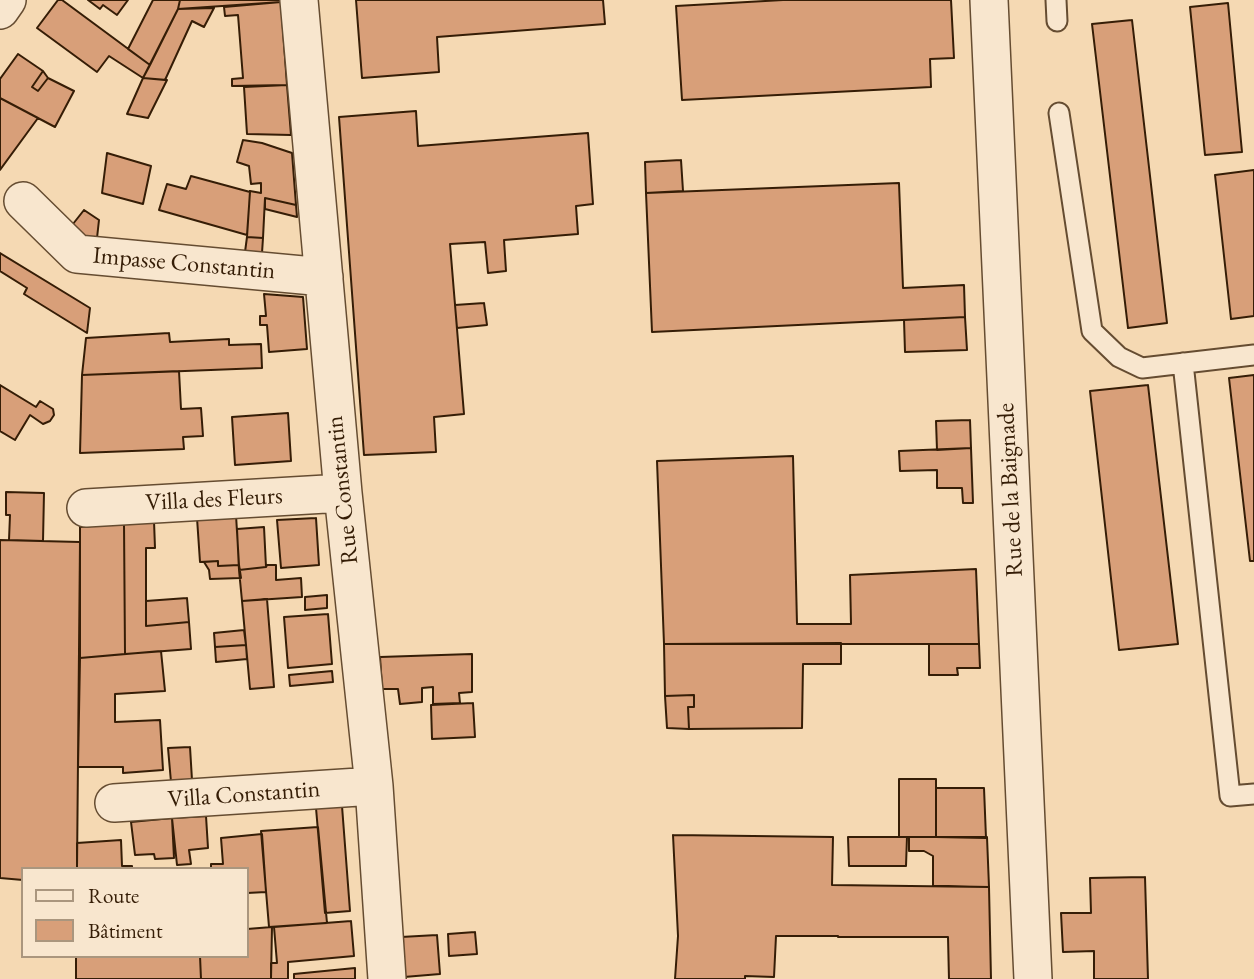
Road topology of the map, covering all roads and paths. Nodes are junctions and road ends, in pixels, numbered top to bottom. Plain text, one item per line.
1 (7, 0) edge
2 (299, 0) edge
3 (989, 0) edge
4 (1056, 0) edge
5 (0, 10) edge
6 (1057, 21) dead end
7 (1059, 113) dead end
8 (23, 201) dead end
9 (324, 277) junction
10 (1254, 355) edge
11 (1183, 363) junction
12 (342, 493) junction
13 (86, 508) dead end
14 (374, 786) junction
15 (1254, 794) edge
16 (114, 803) dead end
17 (387, 979) edge
18 (1033, 979) edge

1 - 5 street
2 - 9 street, Rue Constantin
3 - 18 street, Rue de la Baignade
4 - 6 lane
7 - 11 lane
8 - 9 street, Impasse Constantin
9 - 12 street, Rue Constantin
10 - 11 lane
11 - 15 lane
12 - 13 street, Villa des Fleurs
12 - 14 street, Rue Constantin
14 - 16 street, Villa Constantin
14 - 17 street, Rue Constantin

